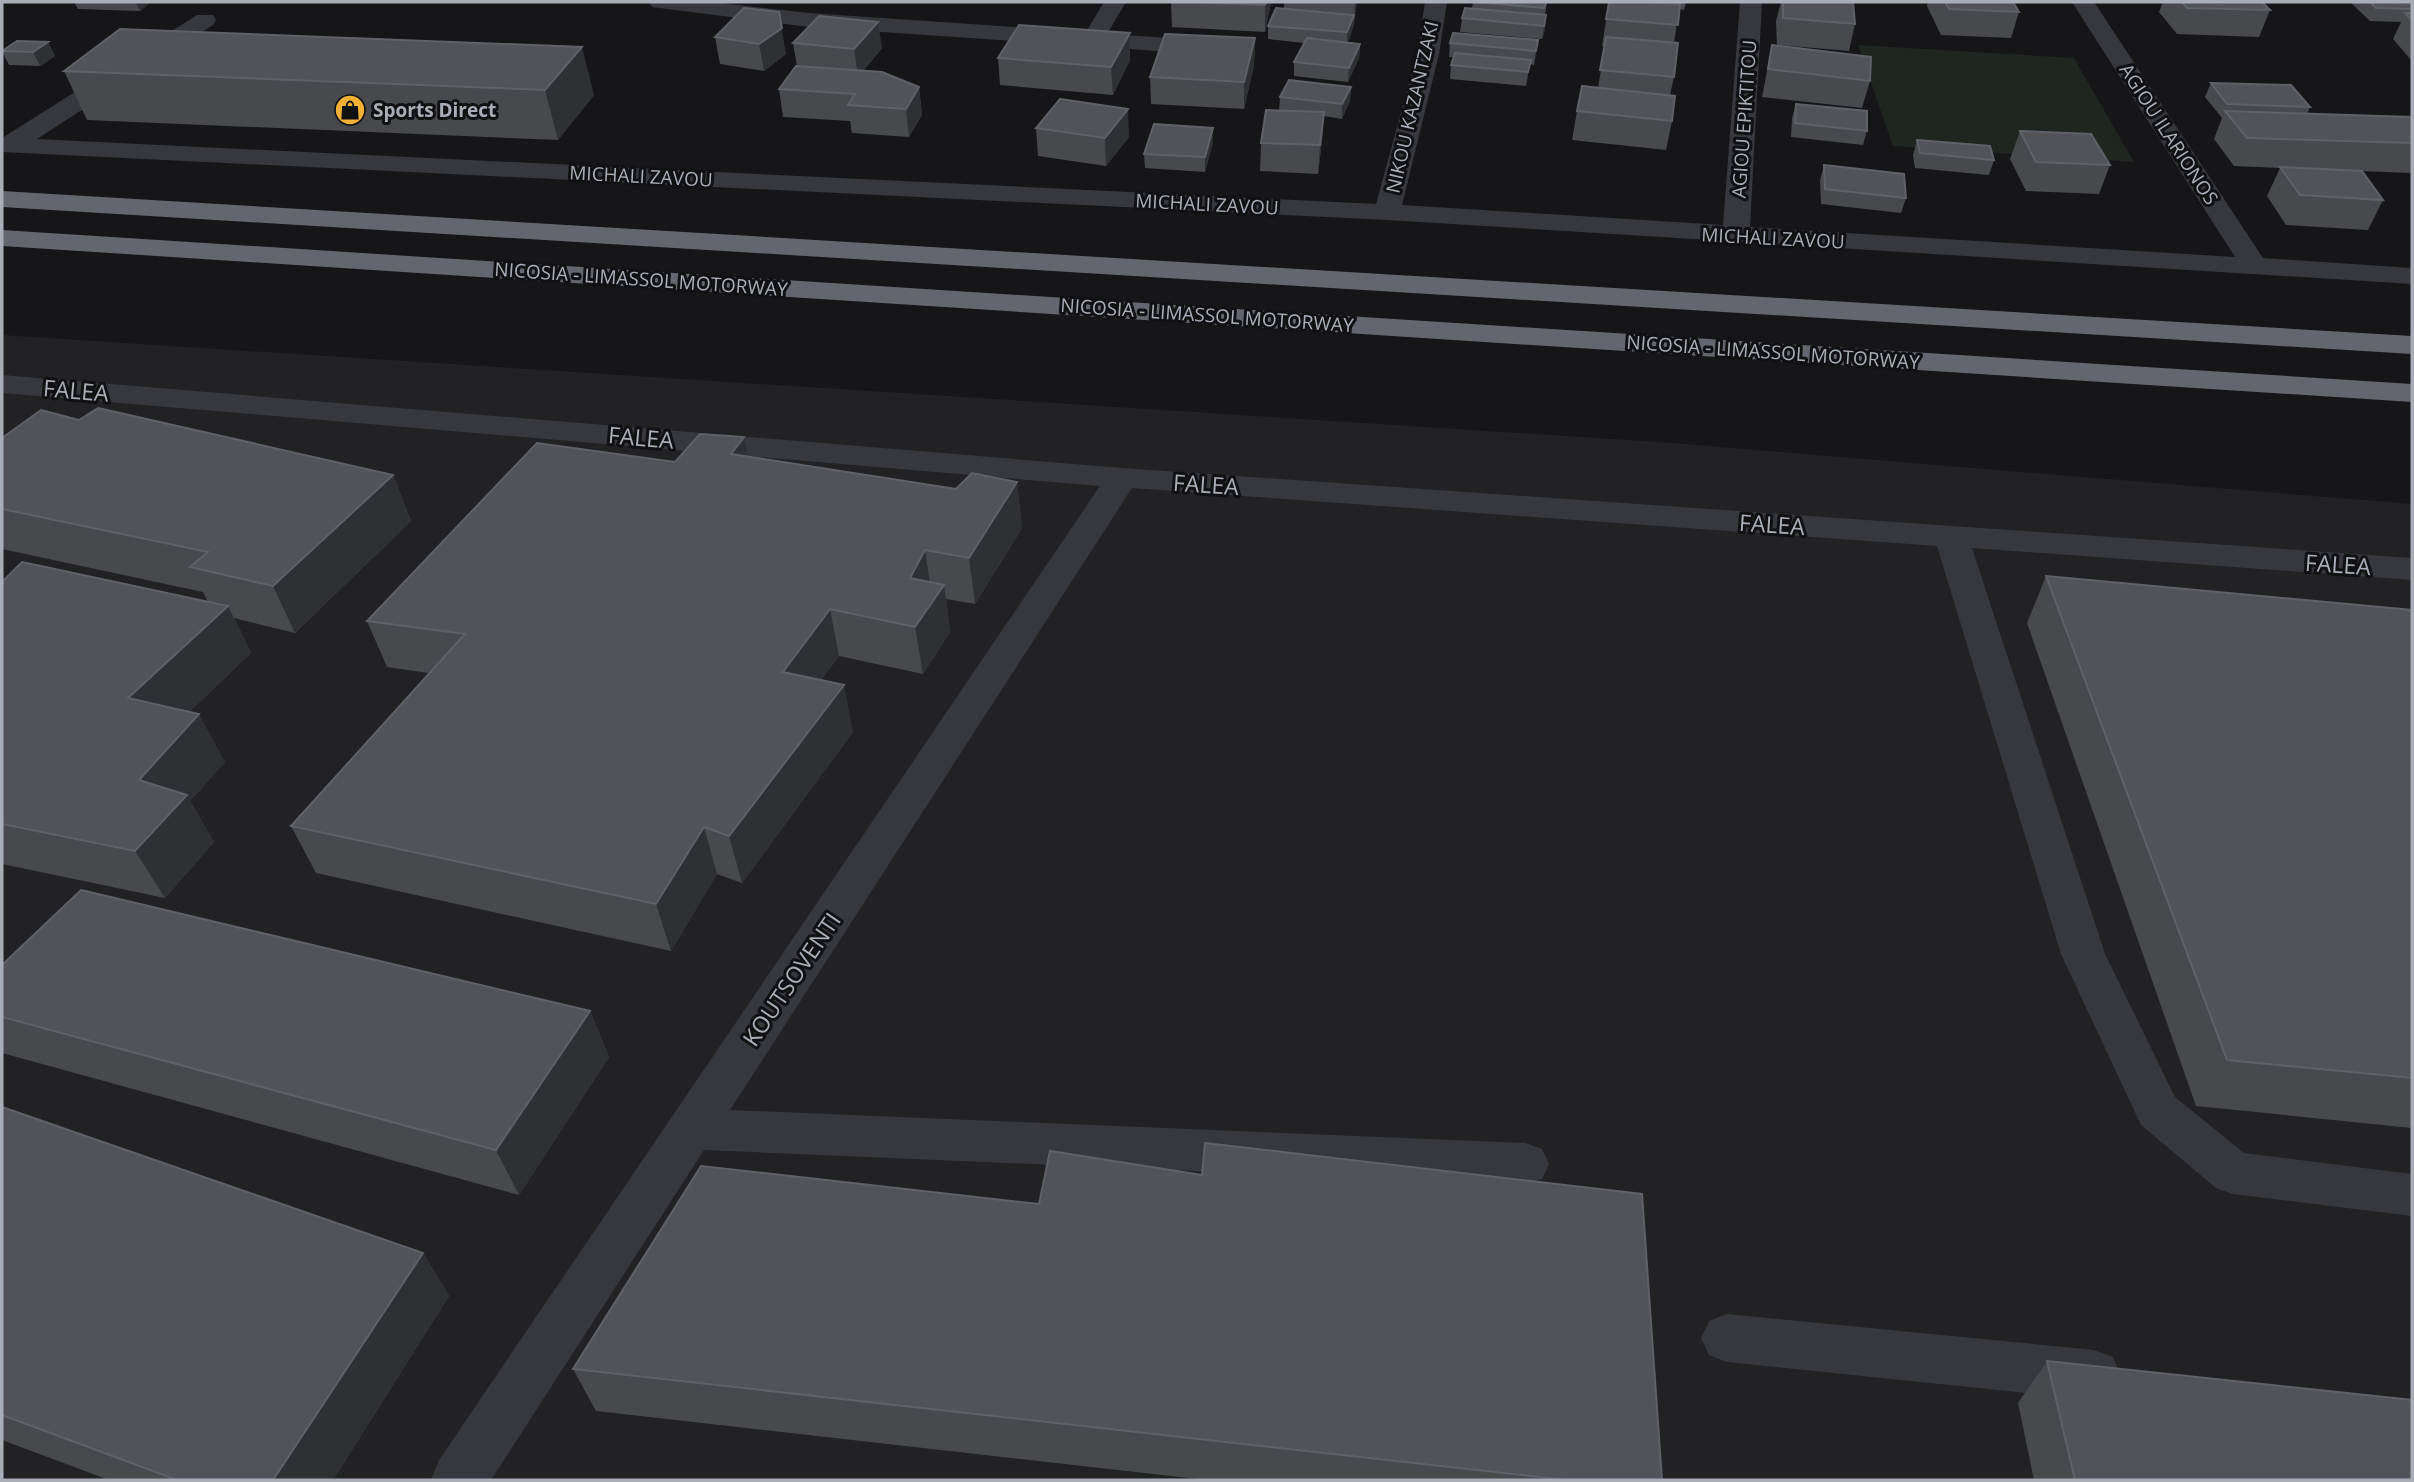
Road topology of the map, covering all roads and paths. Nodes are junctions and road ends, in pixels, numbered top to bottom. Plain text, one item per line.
1 (660, 2) edge
2 (1115, 2) edge
3 (1436, 2) edge
4 (1751, 2) edge
5 (2083, 2) edge
6 (205, 20) dead end
7 (1093, 39) junction
8 (1202, 47) edge
9 (7, 145) edge
10 (2, 176) edge
11 (2, 199) edge
12 (1387, 212) junction
13 (530, 230) junction
14 (1736, 236) junction
15 (2, 238) edge
16 (15, 265) dead end
17 (2255, 267) junction
18 (2412, 275) edge
19 (2412, 345) edge
20 (2018, 368) junction
21 (18, 385) edge
22 (2412, 393) edge
23 (2, 408) edge
24 (1122, 478) junction
25 (1951, 536) junction
26 (2412, 569) edge
27 (691, 1129) junction
28 (1525, 1164) dead end
29 (2412, 1195) edge
30 (1727, 1338) dead end
31 (2138, 1380) edge
32 (459, 1480) edge

1 - 7 street
2 - 7 street
3 - 12 street, NIKOU KAZANTZAKI
4 - 14 street, AGIOU EPIKTITOU
5 - 17 street, AGIOU ILARIONOS
6 - 9 street
7 - 8 street
9 - 12 street, MICHALI ZAVOU
10 - 13 highway
11 - 13 highway, NICOSIA - LIMASSOL MOTORWAY
12 - 14 street, MICHALI ZAVOU
13 - 19 highway, NICOSIA - LIMASSOL MOTORWAY
14 - 17 street, MICHALI ZAVOU
15 - 20 highway, NICOSIA - LIMASSOL MOTORWAY
16 - 20 highway
17 - 18 street, MICHALI ZAVOU
20 - 22 highway, NICOSIA - LIMASSOL MOTORWAY
21 - 23 street
21 - 24 street, FALEA
24 - 25 street, FALEA
24 - 27 street, KOUTSOVENTI
25 - 26 street, FALEA
25 - 29 street
27 - 28 street
27 - 32 street, KOUTSOVENTI
30 - 31 street

